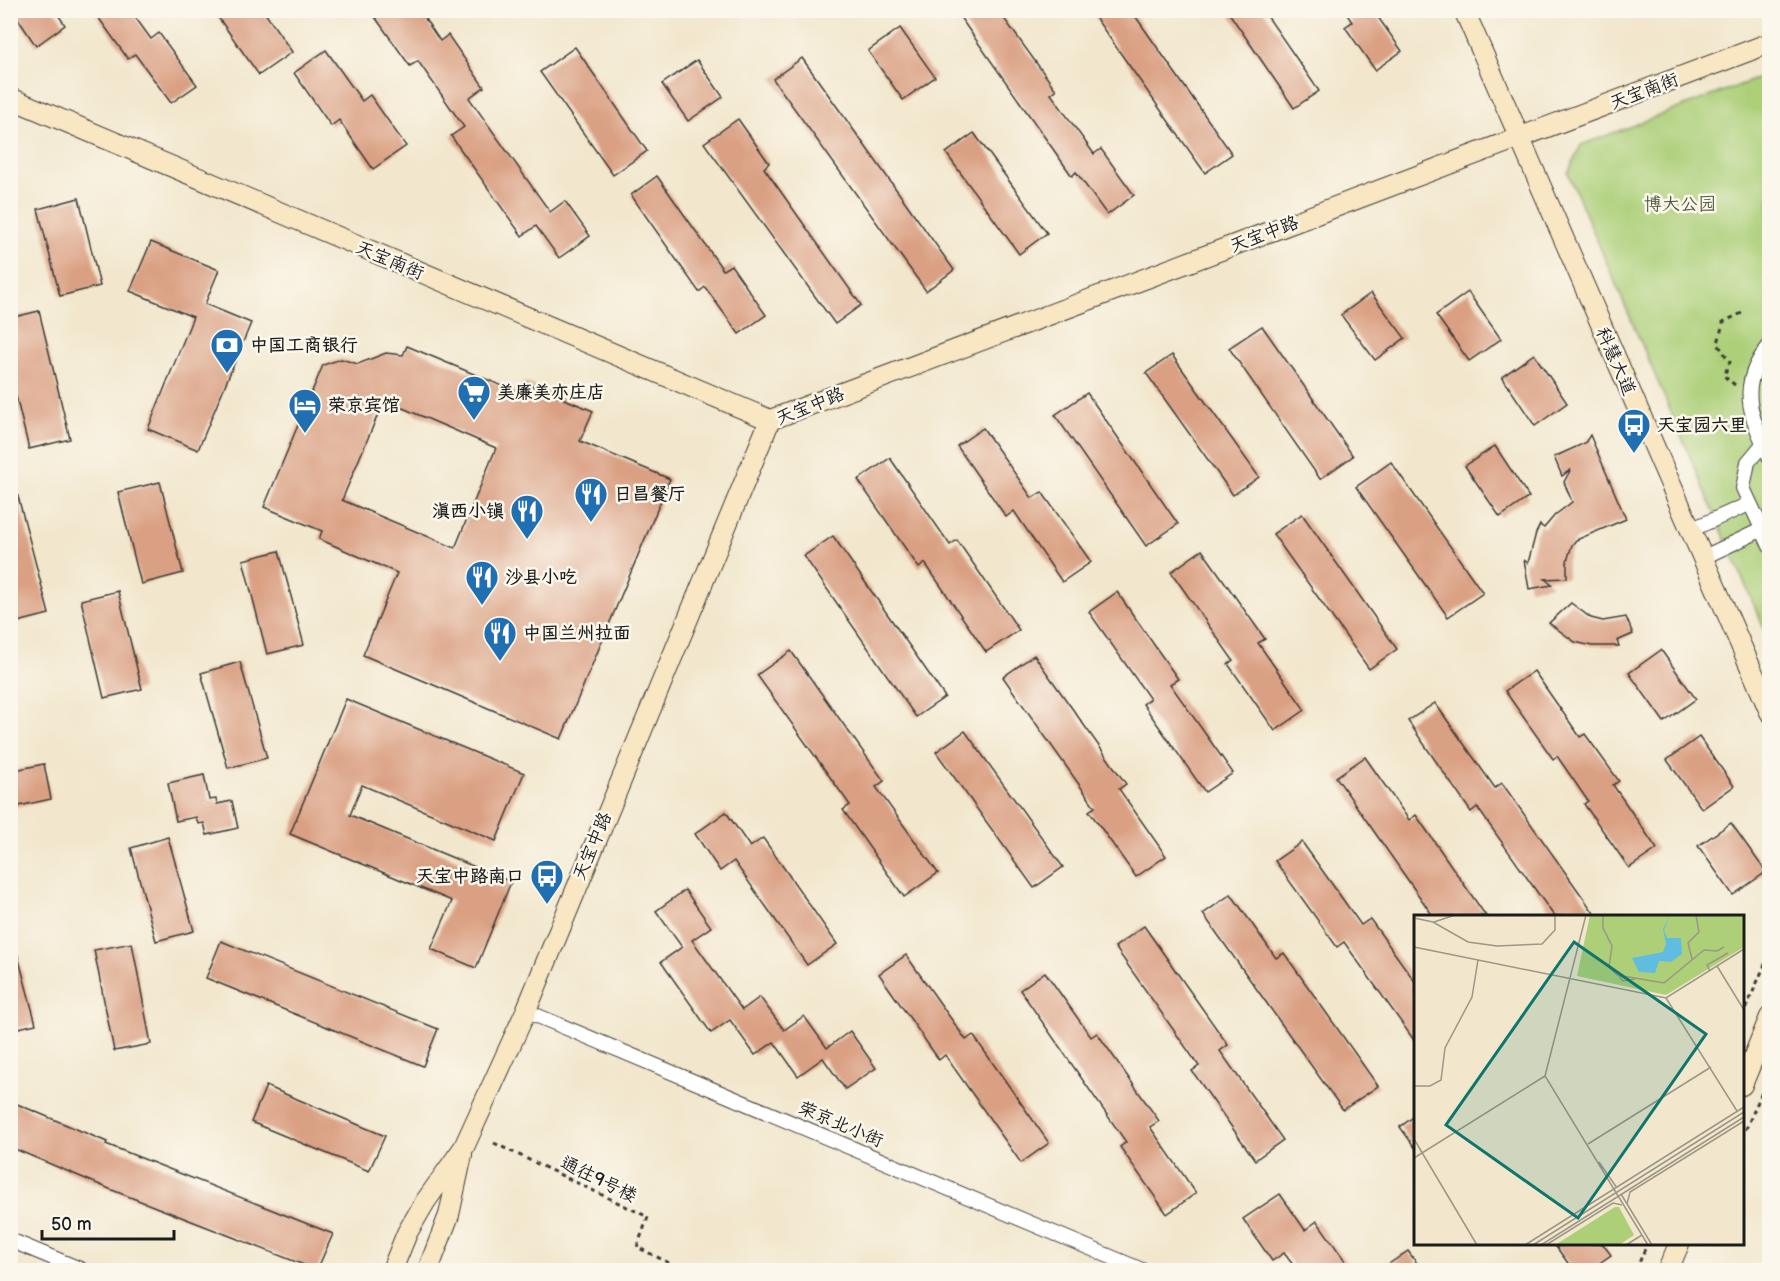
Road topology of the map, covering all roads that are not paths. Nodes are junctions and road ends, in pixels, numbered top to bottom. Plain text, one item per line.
1 (1464, 10) edge
2 (1770, 43) edge
3 (10, 98) edge
4 (1519, 138) junction
5 (1770, 345) edge
6 (770, 420) junction
7 (1763, 444) junction
8 (1770, 458) edge
9 (1749, 504) junction
10 (1690, 530) junction
11 (1761, 530) junction
12 (1770, 546) edge
13 (1702, 558) junction
14 (1770, 712) edge
15 (526, 1011) junction
16 (1770, 1017) edge
17 (1744, 1082) edge
18 (464, 1147) junction
19 (10, 1240) edge
20 (1679, 1245) edge
21 (82, 1270) edge
22 (392, 1270) edge
23 (428, 1270) edge
24 (1142, 1270) edge
25 (1668, 1270) edge

1 - 4 street, 科慧大道
2 - 4 street, 天宝南街
3 - 6 street, 天宝南街
4 - 6 street, 天宝中路
4 - 10 street, 科慧大道
5 - 7 street
6 - 15 street, 天宝中路
7 - 8 street
7 - 9 street
9 - 10 street
9 - 11 street
10 - 13 street, 科慧大道
11 - 12 street
11 - 13 street
13 - 14 street, 科慧大道
15 - 18 street, 天宝中路
15 - 24 street, 荣京北小街
16 - 17 street
18 - 22 street, 天宝中路
18 - 23 street, 天宝中路
19 - 21 street
20 - 25 street

